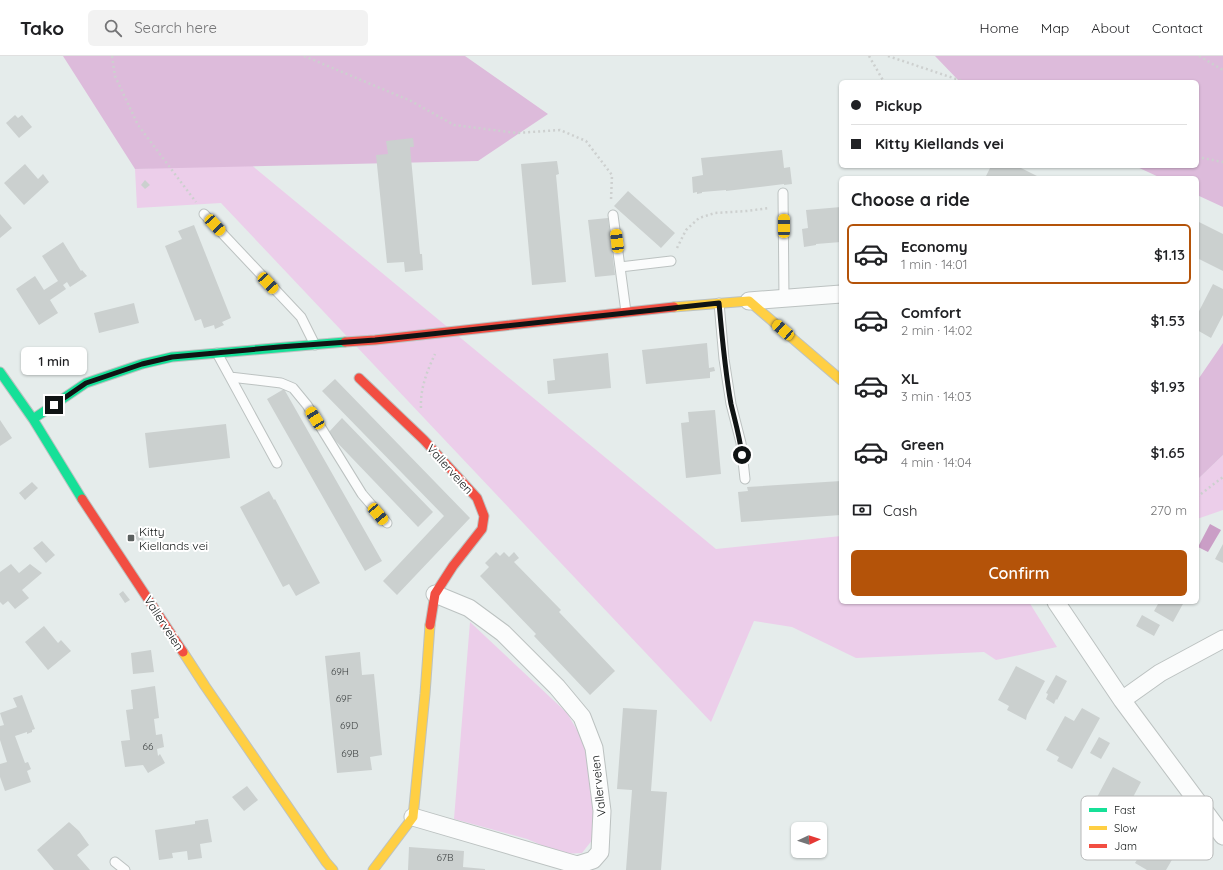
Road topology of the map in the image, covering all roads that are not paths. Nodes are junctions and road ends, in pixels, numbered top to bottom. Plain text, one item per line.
1 (783, 193) dead end
2 (204, 214) road end
3 (613, 215) road end
4 (671, 261) road end
5 (620, 267) junction
6 (839, 294) edge
7 (784, 298) junction
8 (749, 301) junction
9 (719, 303) junction
10 (626, 312) junction
11 (316, 344) junction
12 (218, 353) junction
13 (0, 372) edge
14 (230, 377) junction
15 (359, 378) dead end
16 (839, 378) edge
17 (33, 419) junction
18 (277, 463) dead end
19 (745, 479) dead end
20 (386, 523) dead end
21 (435, 594) junction
22 (1057, 604) edge
23 (1223, 639) edge
24 (1122, 700) junction
25 (1193, 796) edge
26 (413, 817) junction
27 (1213, 823) edge
28 (1223, 836) edge
29 (115, 862) dead end
30 (125, 870) edge
31 (333, 870) edge
32 (373, 870) edge

1 - 7 lane
2 - 11 lane
3 - 5 lane
4 - 5 lane
5 - 10 lane
6 - 7 street
7 - 8 street
8 - 9 street
8 - 16 street
9 - 10 street
9 - 19 lane
10 - 11 street
11 - 12 street
12 - 14 lane
12 - 17 street
13 - 17 street, Vallerveien
14 - 18 lane
14 - 20 lane
15 - 21 street, Vallerveien
17 - 31 street, Vallerveien
21 - 26 street, Vallerveien
21 - 26 street, Vallerveien
22 - 24 street
23 - 24 street
24 - 25 street
26 - 32 street
27 - 28 street
29 - 30 lane

